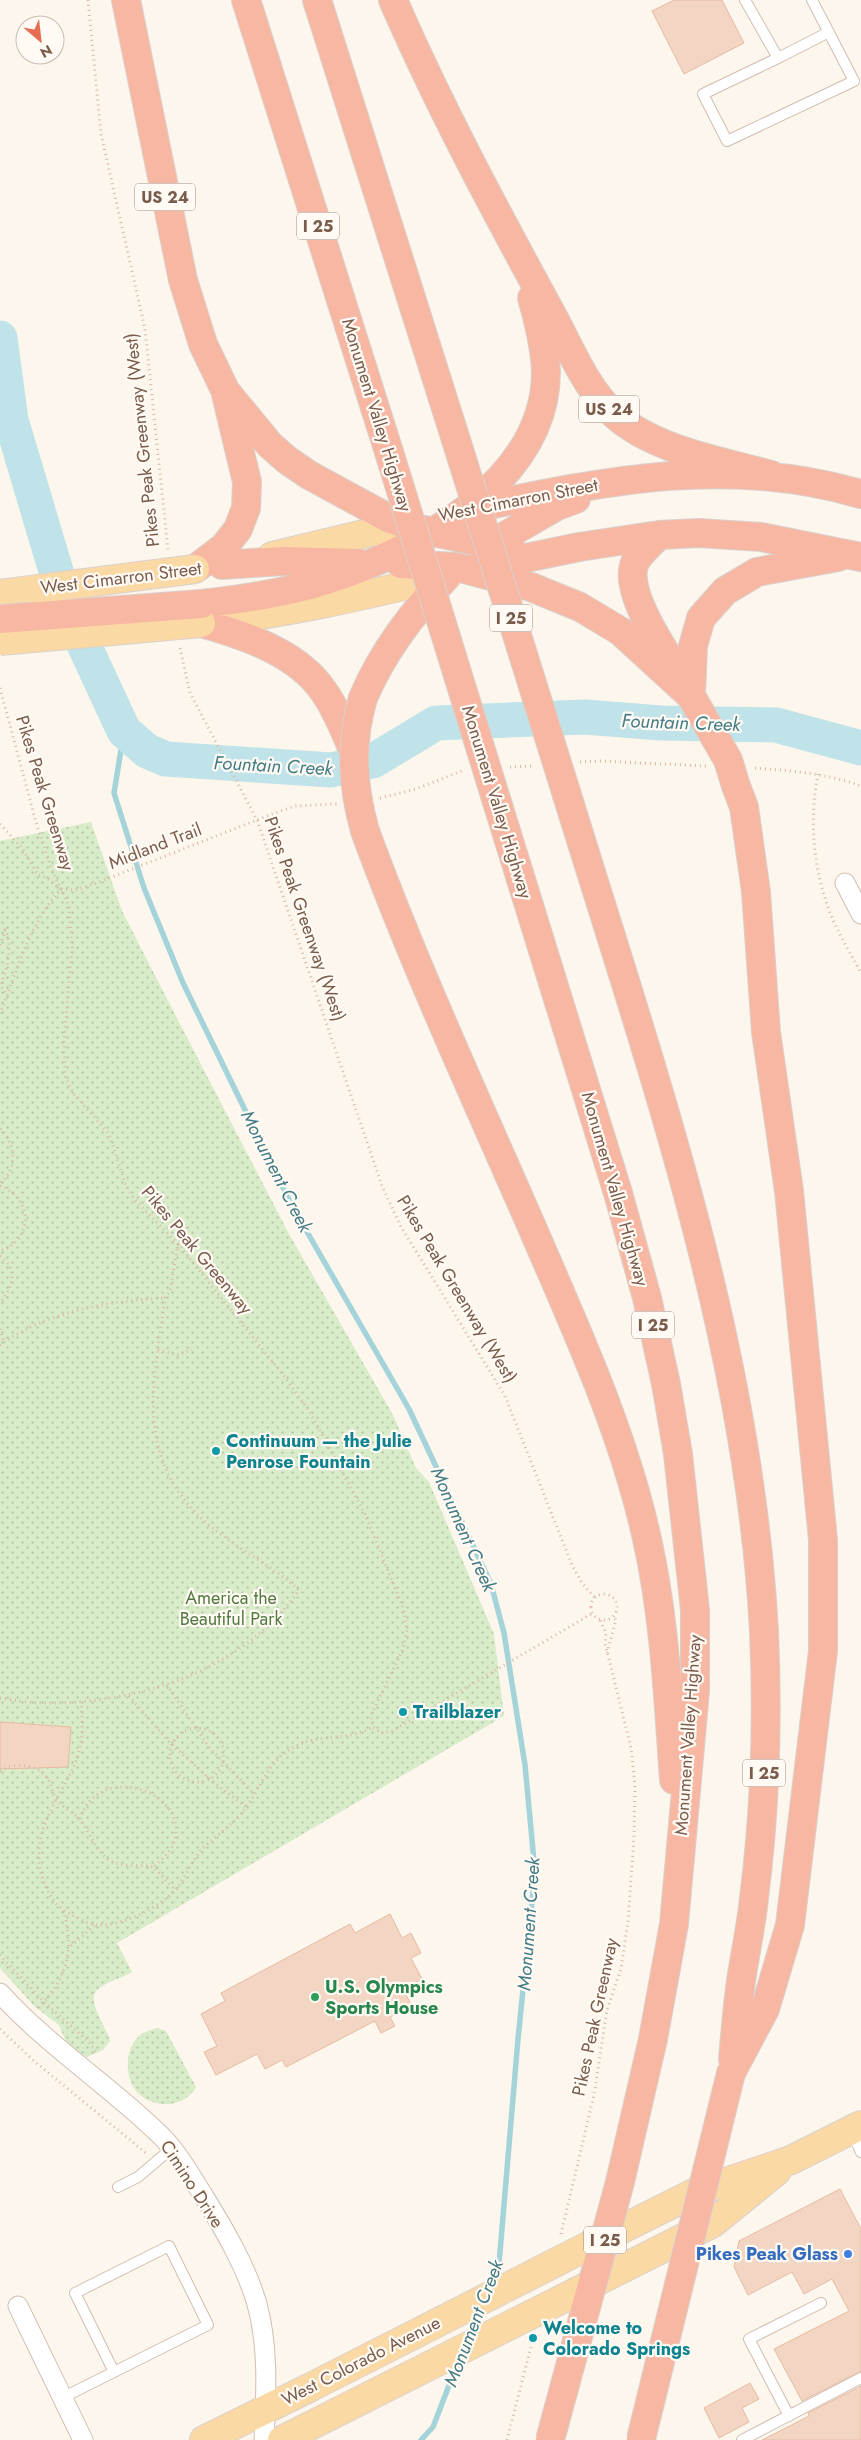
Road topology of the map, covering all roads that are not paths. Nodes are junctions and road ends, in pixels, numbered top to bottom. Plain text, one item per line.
1 (126, 0) edge
2 (246, 0) edge
3 (317, 0) edge
4 (393, 0) edge
5 (744, 0) edge
6 (812, 0) edge
7 (829, 32) junction
8 (778, 58) junction
9 (520, 256) junction
10 (225, 390) junction
11 (771, 476) junction
12 (626, 479) junction
13 (861, 494) edge
14 (463, 510) junction
15 (405, 524) junction
16 (435, 532) junction
17 (659, 535) junction
18 (490, 544) junction
19 (579, 547) junction
20 (857, 556) edge
21 (371, 563) junction
22 (222, 565) junction
23 (195, 569) junction
24 (457, 571) junction
25 (0, 594) edge
26 (201, 614) junction
27 (0, 619) edge
28 (0, 640) edge
29 (675, 666) junction
30 (353, 750) junction
31 (845, 883) dead end
32 (861, 914) edge
33 (680, 1866) junction
34 (0, 1993) edge
35 (732, 2073) junction
36 (857, 2136) edge
37 (172, 2148) junction
38 (792, 2160) junction
39 (118, 2187) dead end
40 (821, 2303) dead end
41 (18, 2306) dead end
42 (114, 2372) junction
43 (861, 2378) edge
44 (62, 2398) junction
45 (266, 2410) junction
46 (789, 2416) junction
47 (83, 2440) edge
48 (204, 2440) edge
49 (264, 2440) edge
50 (282, 2440) edge
51 (550, 2440) edge
52 (641, 2440) edge
53 (742, 2440) edge

1 - 10 highway, US 24
2 - 33 highway, Monument Valley Highway / I 25, bridge
3 - 35 highway, I 25, bridge
4 - 9 highway, US 24
5 - 8 lane
6 - 7 lane
7 - 8 lane
7 - 8 lane
9 - 11 highway, US 24
9 - 14 highway
10 - 15 highway, US 24
10 - 23 highway
11 - 12 highway, West Cimarron Street
11 - 13 highway, West Cimarron Street / US 24
12 - 14 highway, West Cimarron Street
12 - 18 highway
14 - 15 highway, West Cimarron Street
14 - 16 highway
15 - 16 highway, US 24
15 - 22 main road, West Cimarron Street
16 - 18 highway, US 24
16 - 21 highway
17 - 19 highway, US 24
17 - 20 highway, US 24
17 - 29 highway
18 - 19 highway, US 24
18 - 24 highway
19 - 24 highway
20 - 29 highway
21 - 22 highway
21 - 24 highway
21 - 26 highway
22 - 23 main road, West Cimarron Street
23 - 25 main road, West Cimarron Street, bridge
24 - 26 main road
24 - 29 highway
24 - 30 highway, bridge
26 - 27 highway, bridge
26 - 28 main road, bridge
26 - 30 highway
29 - 35 highway, bridge
30 - 33 highway, bridge
31 - 32 street
33 - 51 highway, Monument Valley Highway / I 25, bridge
34 - 37 street, Cimino Drive
35 - 52 highway, I 25, bridge
36 - 38 main road, West Colorado Avenue
37 - 39 lane
37 - 45 street, Cimino Drive
38 - 45 main road, West Colorado Avenue, bridge
38 - 50 main road, West Colorado Avenue, bridge
40 - 46 lane
41 - 44 street
42 - 42 lane
42 - 44 lane
43 - 46 lane
44 - 47 street
45 - 48 main road, West Colorado Avenue
45 - 49 street, Cimino Drive
46 - 53 lane

